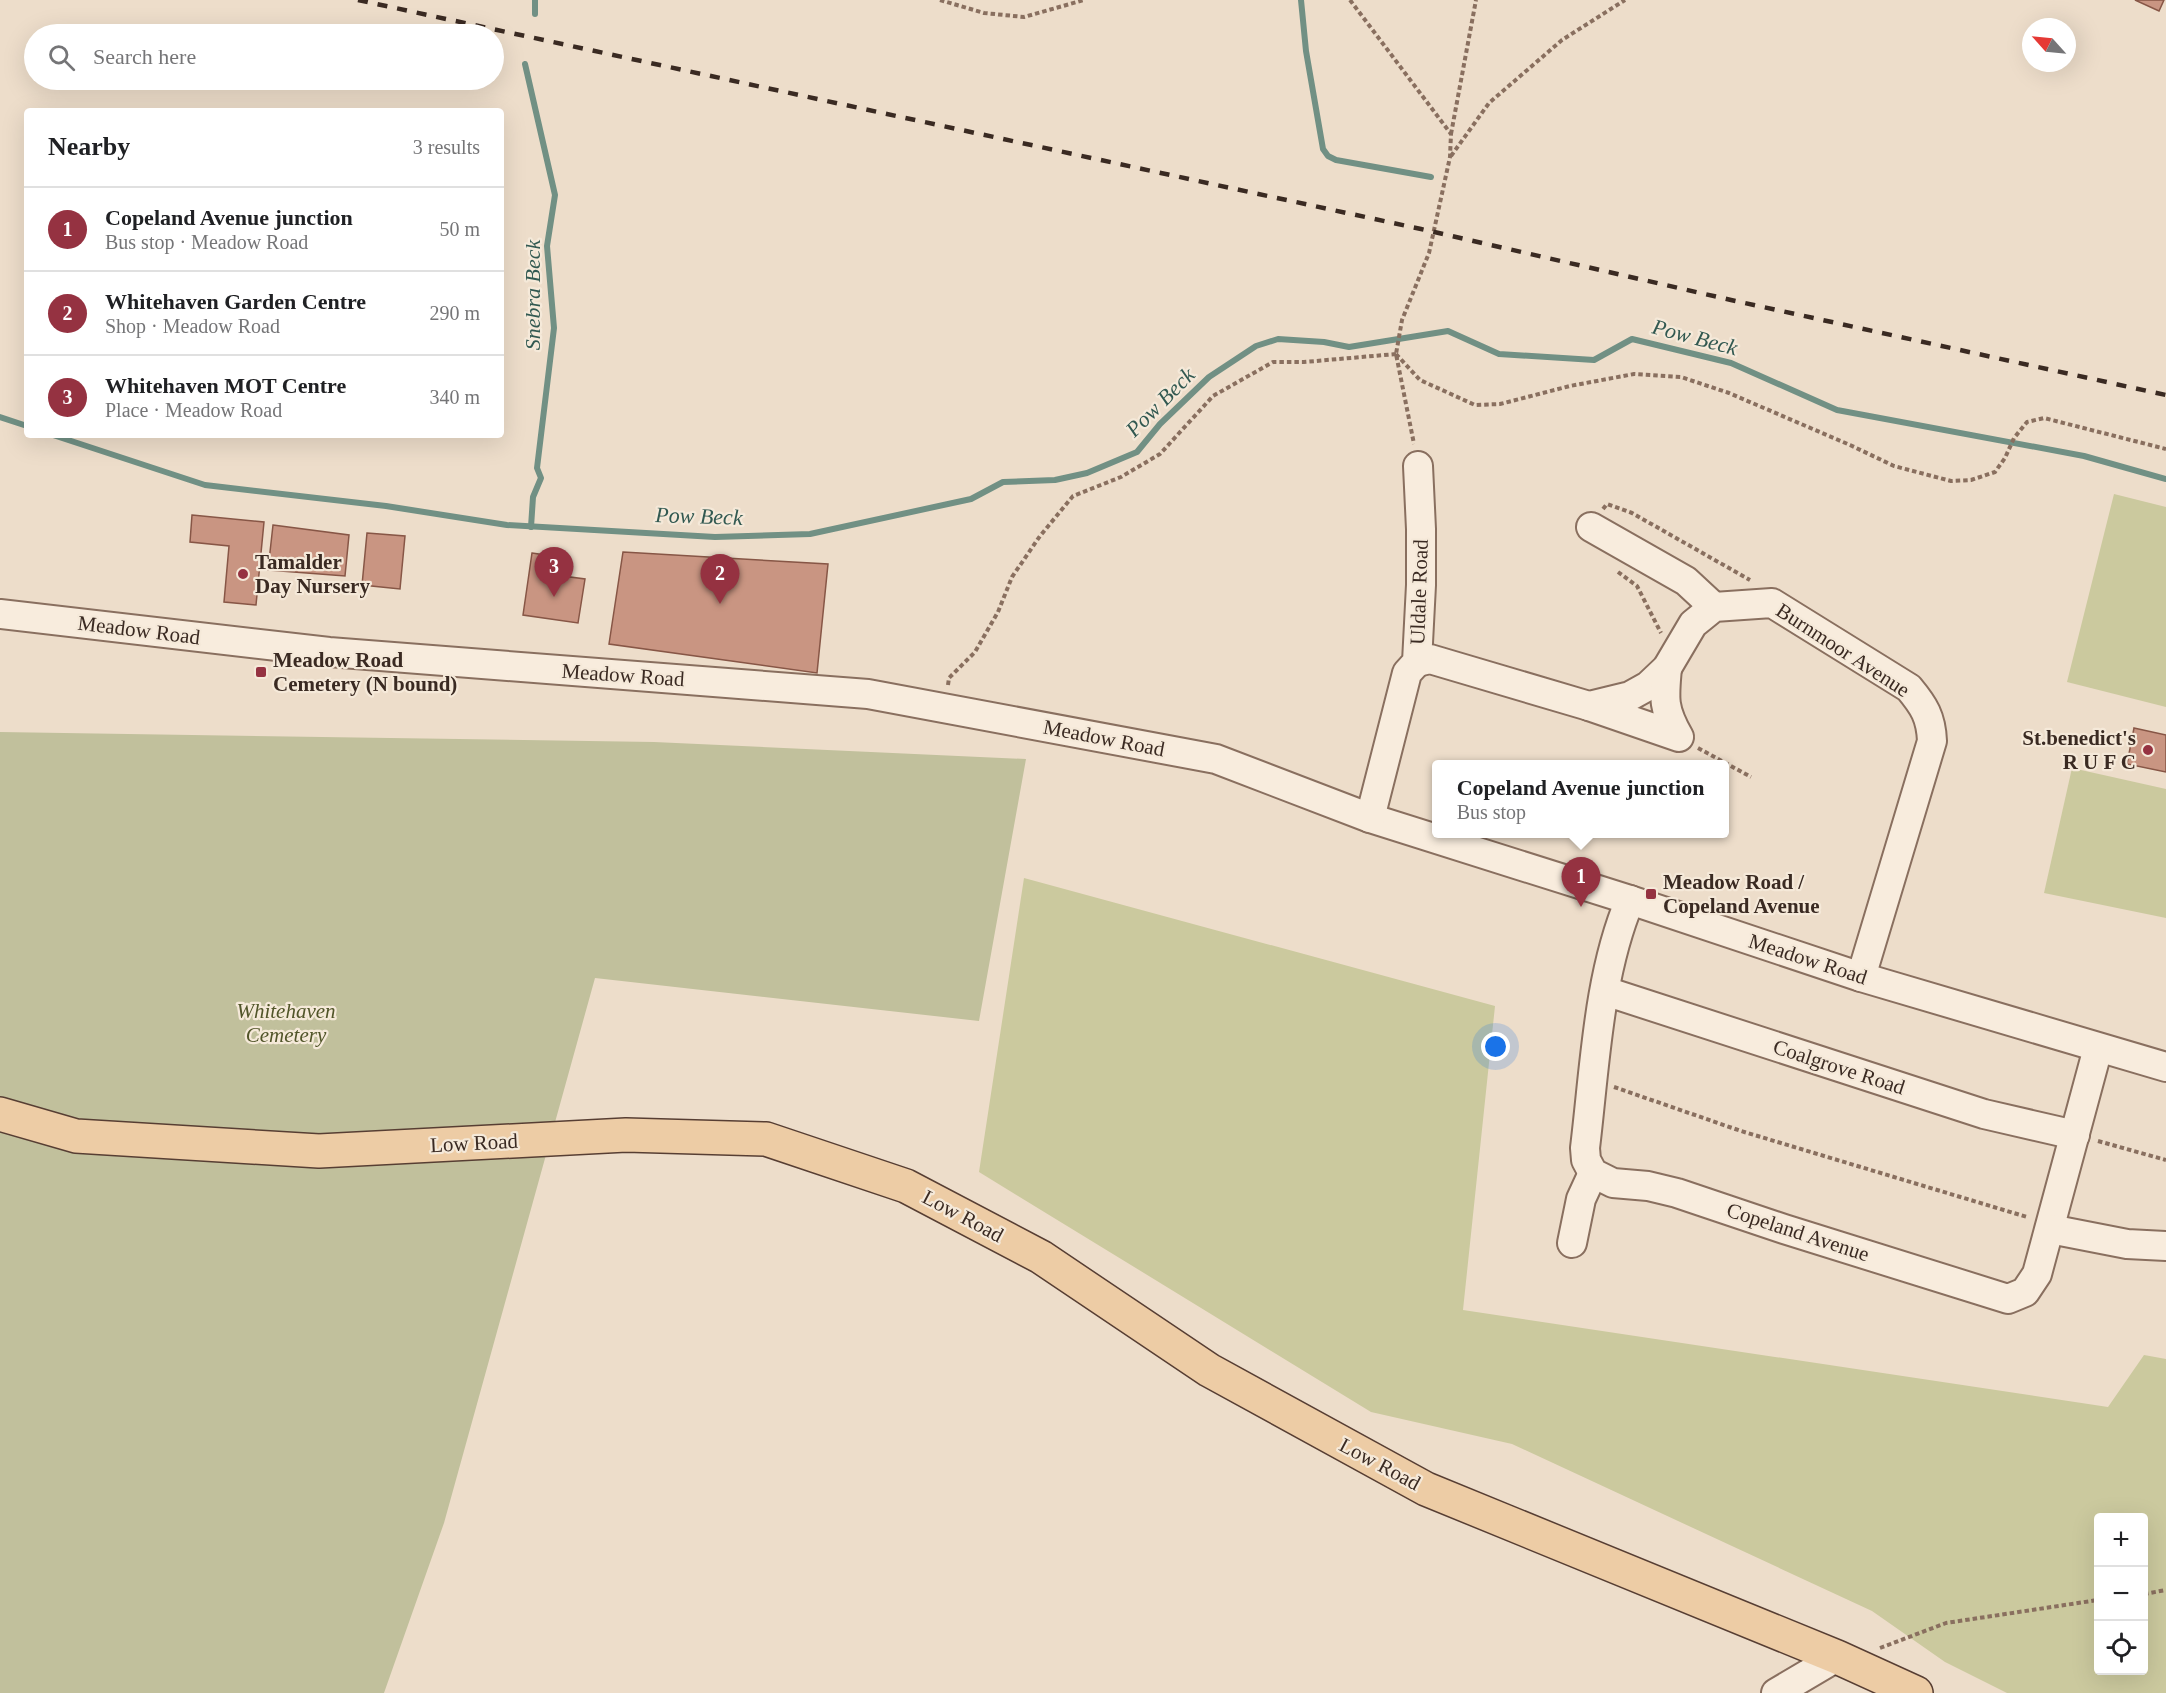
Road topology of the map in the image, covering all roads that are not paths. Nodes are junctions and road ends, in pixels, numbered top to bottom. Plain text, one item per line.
1 (1418, 466) road end
2 (1591, 527) road end
3 (1714, 607) junction
4 (0, 614) edge
5 (1417, 662) junction
6 (1670, 662) junction
7 (1589, 706) junction
8 (1370, 818) junction
9 (1432, 838) edge
10 (1433, 838) edge
11 (1630, 900) junction
12 (1861, 977) junction
13 (1605, 991) junction
14 (2098, 1048) junction
15 (2166, 1067) edge
16 (0, 1114) edge
17 (2073, 1135) junction
18 (1593, 1173) junction
19 (2050, 1227) junction
20 (1572, 1243) dead end
21 (2166, 1246) edge
22 (1851, 1663) junction
23 (1795, 1690) edge
24 (1916, 1693) edge

1 - 5 street, Uldale Road
2 - 3 street
3 - 6 street
3 - 12 street, Burnmoor Avenue
4 - 8 street, Meadow Road
5 - 7 street
5 - 8 street, Uldale Road
6 - 7 street
6 - 7 street
8 - 9 street, Meadow Road
10 - 11 street, Meadow Road
11 - 12 street, Meadow Road
11 - 13 street
12 - 14 street, Meadow Road
13 - 17 street, Coalgrove Road
13 - 18 street
14 - 15 street, Meadow Road
14 - 17 street, Copeland Avenue
16 - 22 main road, Low Road
17 - 19 street, Copeland Avenue
18 - 19 street, Copeland Avenue
18 - 20 street
19 - 21 street
22 - 23 street
22 - 24 main road, Low Road

